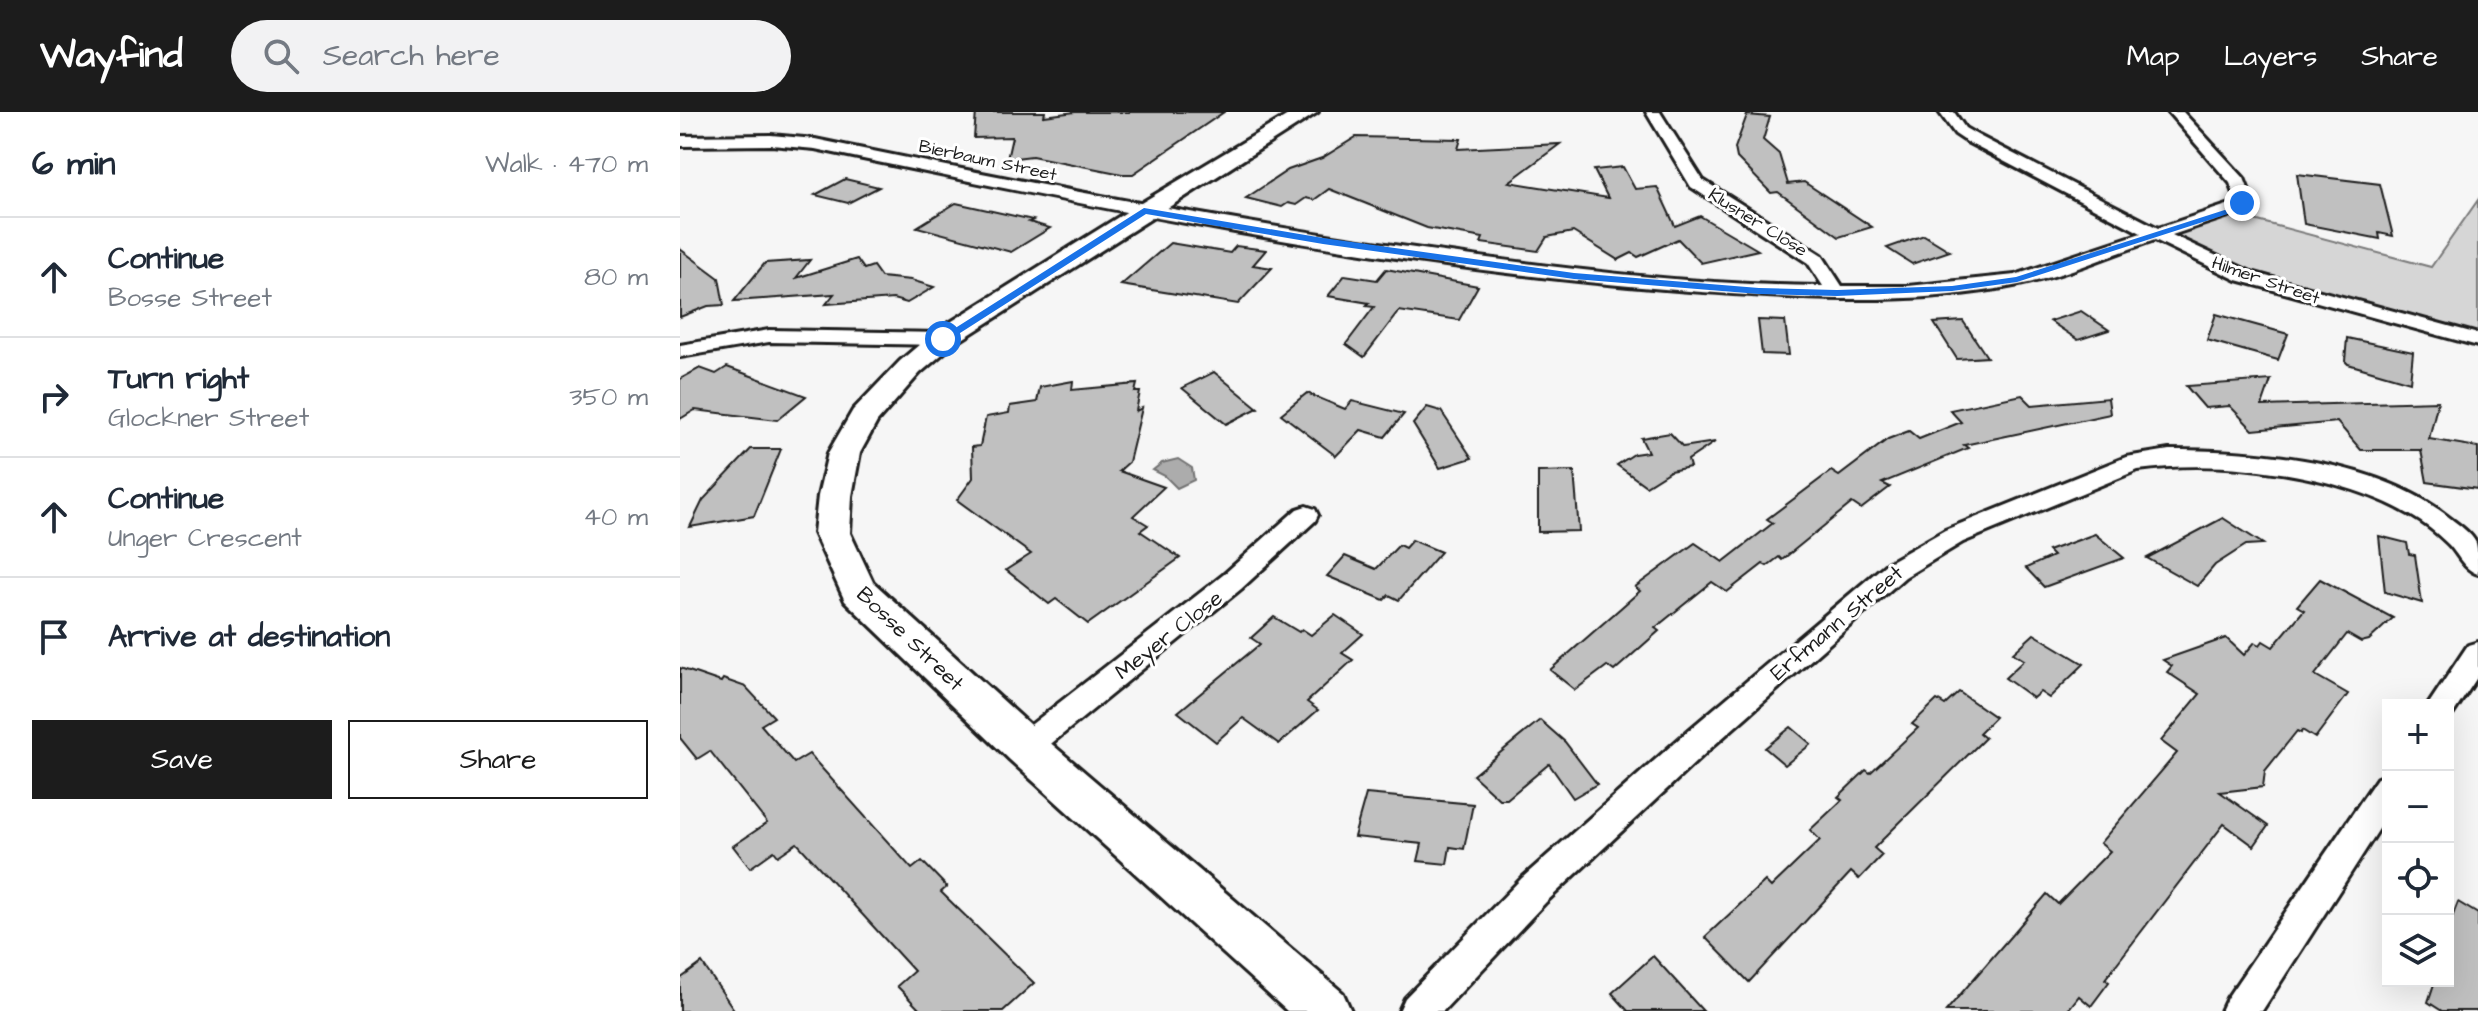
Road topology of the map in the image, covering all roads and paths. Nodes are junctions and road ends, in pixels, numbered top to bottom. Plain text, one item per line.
1 (1308, 112) edge
2 (1653, 112) edge
3 (1946, 112) edge
4 (2175, 112) edge
5 (680, 141) edge
6 (1144, 211) junction
7 (2158, 235) junction
8 (1837, 293) junction
9 (943, 339) junction
10 (2478, 340) edge
11 (680, 351) edge
12 (1306, 515) dead end
13 (2478, 564) edge
14 (2478, 653) edge
15 (2447, 699) edge
16 (1025, 747) junction
17 (2382, 797) edge
18 (1325, 1011) edge
19 (1418, 1011) edge
20 (2240, 1011) edge

1 - 6 street, Bosse Street
2 - 8 street, Klusner Close
3 - 7 street, Hilmer Street
4 - 7 street, Bierbaum Street
5 - 6 street, Bierbaum Street
6 - 8 street, Bierbaum Street
6 - 9 street, Bosse Street
7 - 8 street, Bierbaum Street
7 - 10 street, Hilmer Street
9 - 11 street
9 - 16 street, Bosse Street
12 - 16 street, Meyer Close
13 - 19 street, Erfmann Street
14 - 15 street
16 - 18 street, Bosse Street
17 - 20 street

